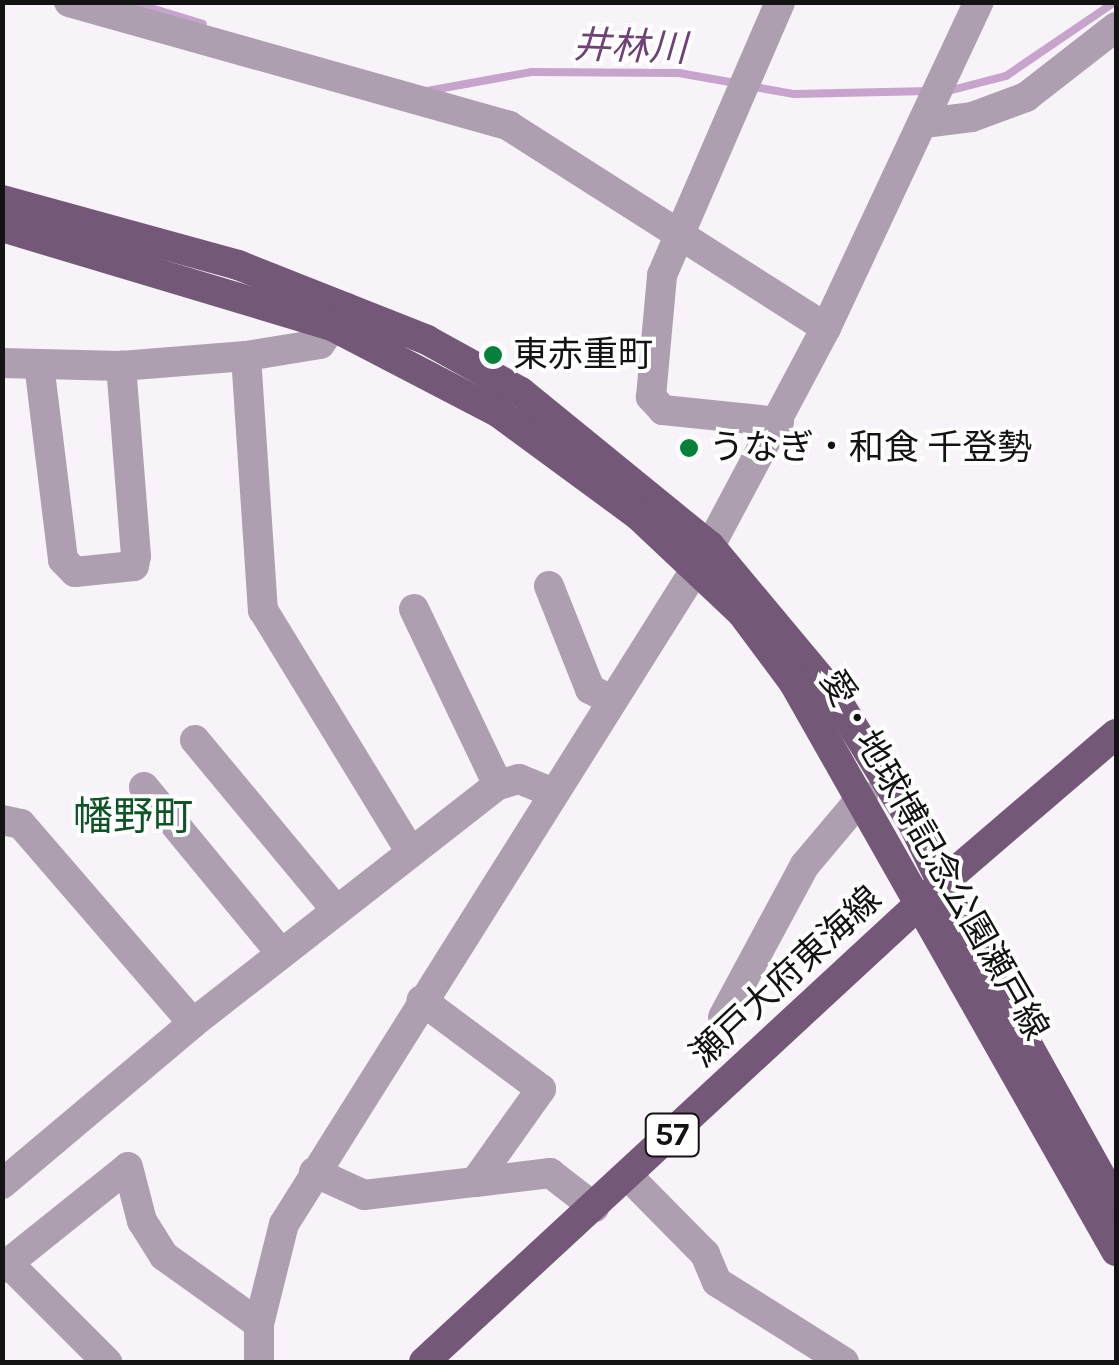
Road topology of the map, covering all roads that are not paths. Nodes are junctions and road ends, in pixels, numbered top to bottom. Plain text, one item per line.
1 (69, 2) edge
2 (780, 2) edge
3 (979, 2) edge
4 (1116, 27) edge
5 (926, 118) junction
6 (2, 200) edge
7 (2, 227) edge
8 (680, 233) junction
9 (340, 315) junction
10 (826, 328) junction
11 (246, 356) junction
12 (2, 363) edge
13 (39, 364) junction
14 (121, 366) junction
15 (779, 422) junction
16 (703, 557) junction
17 (548, 586) dead end
18 (414, 609) dead end
19 (611, 700) junction
20 (1116, 734) edge
21 (195, 740) dead end
22 (498, 785) junction
23 (144, 787) dead end
24 (551, 792) junction
25 (863, 796) junction
26 (2, 820) edge
27 (411, 852) junction
28 (942, 883) junction
29 (919, 905) junction
30 (336, 910) junction
31 (282, 953) junction
32 (421, 1000) junction
33 (723, 1017) dead end
34 (193, 1024) junction
35 (314, 1172) junction
36 (628, 1176) junction
37 (475, 1182) junction
38 (2, 1184) edge
39 (1116, 1204) edge
40 (594, 1207) junction
41 (1116, 1251) edge
42 (6, 1266) edge
43 (259, 1324) junction
44 (107, 1362) edge
45 (258, 1362) edge
46 (424, 1362) edge
47 (844, 1362) edge

1 - 8 street
2 - 8 street
3 - 5 street
4 - 5 street
5 - 10 street
6 - 9 main road, 愛・地球博記念公園瀬戸線
7 - 9 main road, 愛・地球博記念公園瀬戸線
8 - 10 street
8 - 15 street
9 - 11 street
9 - 16 main road, 愛・地球博記念公園瀬戸線
10 - 15 street
11 - 14 street
11 - 27 street
12 - 13 street
13 - 14 street
13 - 14 street
15 - 16 street
16 - 19 street
16 - 25 main road, 愛・地球博記念公園瀬戸線
16 - 28 main road, 愛・地球博記念公園瀬戸線
17 - 19 street
18 - 22 street
19 - 24 street
20 - 28 main road, 瀬戸大府東海線 / 57
21 - 30 street
22 - 24 street
22 - 27 street
23 - 31 street
24 - 32 street
25 - 29 main road, 愛・地球博記念公園瀬戸線
25 - 33 street
26 - 34 street
27 - 30 street
28 - 29 main road, 瀬戸大府東海線 / 57
28 - 39 main road, 愛・地球博記念公園瀬戸線
29 - 36 main road, 瀬戸大府東海線 / 57
29 - 41 main road, 愛・地球博記念公園瀬戸線
30 - 31 street
31 - 34 street
32 - 35 street
32 - 37 street
34 - 38 street
35 - 37 street
35 - 43 street
36 - 40 main road, 瀬戸大府東海線 / 57
36 - 47 street
37 - 40 street
40 - 46 main road, 瀬戸大府東海線 / 57
42 - 43 street
42 - 44 street
43 - 45 street

